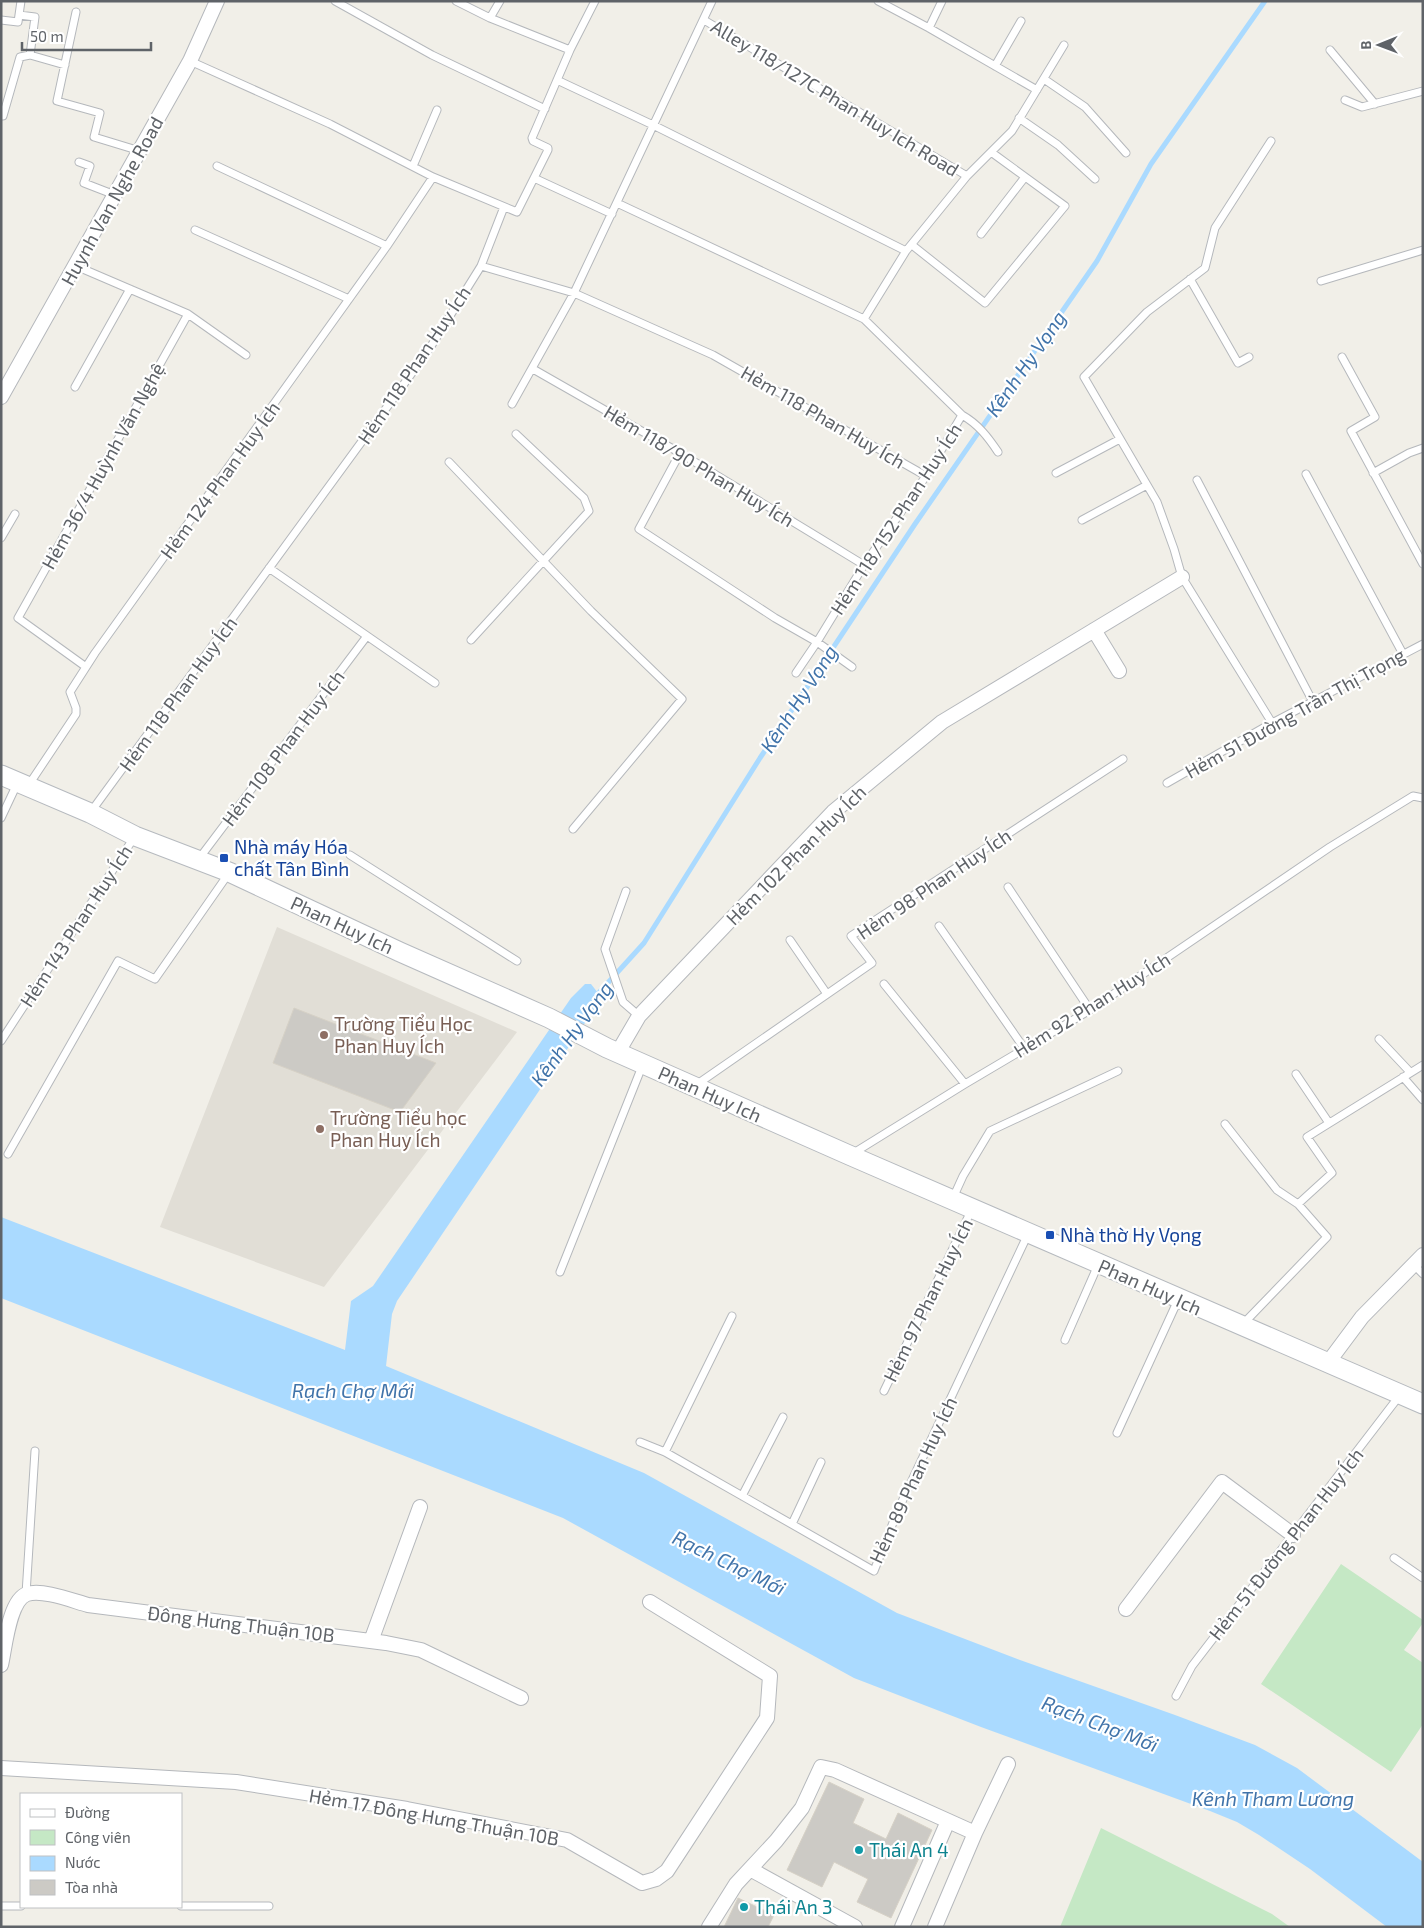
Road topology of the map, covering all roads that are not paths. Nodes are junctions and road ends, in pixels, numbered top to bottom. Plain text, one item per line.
1 (22, 1) edge
2 (217, 1) edge
3 (335, 1) edge
4 (456, 1) edge
5 (500, 1) edge
6 (595, 1) edge
7 (712, 1) edge
8 (878, 1) edge
9 (942, 1) edge
10 (76, 12) dead end
11 (19, 15) junction
12 (490, 18) junction
13 (1, 20) edge
14 (704, 20) junction
15 (1020, 21) dead end
16 (929, 28) junction
17 (1064, 45) dead end
18 (570, 50) junction
19 (1330, 50) dead end
20 (30, 55) junction
21 (190, 61) junction
22 (65, 65) junction
23 (994, 66) junction
24 (1044, 79) junction
25 (557, 80) junction
26 (1037, 90) junction
27 (1423, 91) edge
28 (1345, 100) dead end
29 (1374, 104) junction
30 (545, 109) junction
31 (437, 110) dead end
32 (1, 116) edge
33 (1019, 118) junction
34 (653, 125) junction
35 (1271, 141) dead end
36 (140, 151) junction
37 (991, 152) junction
38 (1126, 153) dead end
39 (79, 162) dead end
40 (216, 166) dead end
41 (413, 166) junction
42 (966, 176) junction
43 (433, 177) junction
44 (1025, 177) junction
45 (534, 178) junction
46 (1096, 179) dead end
47 (116, 195) junction
48 (617, 203) junction
49 (504, 207) junction
50 (612, 214) junction
51 (195, 230) dead end
52 (981, 234) dead end
53 (912, 245) junction
54 (387, 246) junction
55 (1423, 250) edge
56 (906, 252) junction
57 (76, 266) junction
58 (481, 266) junction
59 (1190, 279) junction
60 (1321, 281) dead end
61 (130, 289) junction
62 (574, 293) junction
63 (350, 299) junction
64 (188, 314) junction
65 (864, 319) junction
66 (246, 355) dead end
67 (1249, 357) dead end
68 (1342, 358) dead end
69 (533, 369) junction
70 (75, 387) dead end
71 (1, 397) edge
72 (512, 404) dead end
73 (962, 414) junction
74 (516, 434) dead end
75 (1120, 439) junction
76 (1423, 448) edge
77 (998, 452) dead end
78 (680, 453) junction
79 (449, 462) dead end
80 (1373, 472) junction
81 (1056, 473) dead end
82 (1306, 474) dead end
83 (926, 476) junction
84 (1196, 480) dead end
85 (1147, 485) junction
86 (15, 514) dead end
87 (1082, 520) dead end
88 (1, 538) edge
89 (543, 561) junction
90 (1423, 564) edge
91 (864, 565) junction
92 (270, 568) junction
93 (1182, 577) junction
94 (1094, 630) junction
95 (367, 636) junction
96 (471, 640) dead end
97 (817, 642) junction
98 (1423, 644) edge
99 (1403, 654) junction
100 (86, 667) junction
101 (852, 667) dead end
102 (1119, 671) dead end
103 (796, 673) dead end
104 (436, 683) dead end
105 (1313, 702) junction
106 (1272, 723) junction
107 (1123, 759) dead end
108 (16, 781) edge
109 (1167, 783) dead end
110 (1423, 798) edge
111 (90, 813) junction
112 (1, 818) edge
113 (573, 829) dead end
114 (135, 836) junction
115 (350, 855) dead end
116 (198, 860) junction
117 (229, 872) junction
118 (1008, 887) dead end
119 (626, 891) dead end
120 (938, 926) dead end
121 (790, 940) dead end
122 (517, 961) dead end
123 (884, 984) dead end
124 (827, 994) junction
125 (1090, 1010) junction
126 (639, 1016) junction
127 (2, 1038) edge
128 (1379, 1038) dead end
129 (1024, 1048) junction
130 (612, 1050) junction
131 (643, 1064) junction
132 (1423, 1065) edge
133 (1118, 1071) dead end
134 (1410, 1072) junction
135 (1296, 1074) dead end
136 (1403, 1077) junction
137 (965, 1084) junction
138 (694, 1086) junction
139 (1423, 1100) edge
140 (1329, 1123) junction
141 (1225, 1124) dead end
142 (8, 1154) dead end
143 (849, 1156) junction
144 (951, 1200) junction
145 (1298, 1204) junction
146 (972, 1209) junction
147 (1029, 1234) junction
148 (1098, 1264) junction
149 (1420, 1264) edge
150 (560, 1272) dead end
151 (1179, 1300) junction
152 (732, 1316) dead end
153 (1240, 1326) junction
154 (1065, 1340) dead end
155 (1328, 1364) junction
156 (884, 1391) dead end
157 (1400, 1395) junction
158 (1423, 1404) edge
159 (783, 1417) dead end
160 (1117, 1433) dead end
161 (640, 1442) dead end
162 (35, 1451) dead end
163 (665, 1452) junction
164 (821, 1462) dead end
165 (742, 1496) junction
166 (420, 1507) dead end
167 (792, 1524) junction
168 (1293, 1535) junction
169 (1394, 1558) dead end
170 (1423, 1578) edge
171 (26, 1594) junction
172 (650, 1602) dead end
173 (1126, 1609) dead end
174 (371, 1641) junction
175 (1, 1665) edge
176 (1176, 1696) dead end
177 (521, 1698) dead end
178 (1008, 1764) dead end
179 (1, 1768) edge
180 (948, 1821) junction
181 (975, 1833) junction
182 (750, 1869) junction
183 (1, 1906) edge
184 (20, 1906) edge
185 (182, 1906) edge
186 (270, 1906) dead end
187 (709, 1927) edge
188 (855, 1927) edge
189 (902, 1927) edge
190 (935, 1927) edge

1 - 11 lane
2 - 21 street, Huynh Van Nghe Road
3 - 30 lane
4 - 12 lane
5 - 12 lane
6 - 18 lane
7 - 14 lane
8 - 16 lane
9 - 16 lane
10 - 22 lane
11 - 13 lane
11 - 20 lane
12 - 18 lane
14 - 34 lane
14 - 42 lane, Alley 118/127C Phan Huy Ich Road
15 - 23 lane
16 - 23 lane
17 - 24 lane
18 - 25 lane
19 - 29 lane
20 - 22 lane
20 - 32 lane
21 - 36 street, Huynh Van Nghe Road
21 - 41 lane
22 - 36 lane
23 - 26 lane
24 - 26 lane
24 - 38 lane
25 - 30 lane
25 - 34 lane
26 - 33 lane
27 - 29 lane
28 - 29 lane
30 - 45 lane
31 - 41 lane
33 - 37 lane
33 - 46 lane
34 - 48 lane
34 - 56 lane
35 - 59 lane
36 - 47 street, Huynh Van Nghe Road
37 - 42 lane
37 - 44 lane
39 - 47 lane
40 - 54 lane
41 - 43 lane
42 - 53 lane
43 - 49 lane
43 - 54 lane, Hẻm 124 Phan Huy Ích
44 - 52 lane
44 - 53 lane
45 - 49 lane
45 - 50 lane
47 - 57 street, Huynh Van Nghe Road
48 - 50 lane
48 - 65 lane
49 - 58 lane
50 - 62 lane
51 - 63 lane
53 - 56 lane
54 - 63 lane, Hẻm 124 Phan Huy Ích
55 - 60 lane
56 - 65 lane
57 - 61 lane
57 - 71 street, Huynh Van Nghe Road
58 - 62 lane, Hẻm 118 Phan Huy Ích
58 - 92 lane, Hẻm 118 Phan Huy Ích
59 - 67 lane
59 - 75 lane
61 - 64 lane
61 - 70 lane
62 - 69 lane
62 - 83 lane, Hẻm 118 Phan Huy Ích
63 - 100 lane, Hẻm 124 Phan Huy Ích
64 - 66 lane
64 - 100 lane, Hẻm 36/4 Huỳnh Văn Nghệ
65 - 73 lane
68 - 80 lane
69 - 72 lane
69 - 78 lane, Hẻm 118/90 Phan Huy Ích
73 - 77 lane
73 - 83 lane, Hẻm 118/152 Phan Huy Ích
74 - 89 lane
75 - 81 lane
75 - 85 lane
76 - 80 lane
78 - 91 lane, Hẻm 118/90 Phan Huy Ích
78 - 97 lane
79 - 89 lane
80 - 90 lane
82 - 99 lane
83 - 91 lane, Hẻm 118/152 Phan Huy Ích
84 - 105 lane
85 - 87 lane
85 - 93 lane
86 - 88 lane
89 - 96 lane
89 - 113 lane
91 - 97 lane, Hẻm 118/152 Phan Huy Ích
92 - 95 lane
92 - 111 lane, Hẻm 118 Phan Huy Ích
93 - 94 street, Hẻm 102 Phan Huy Ích
93 - 106 lane
94 - 102 street
94 - 126 street, Hẻm 102 Phan Huy Ích
95 - 104 lane
95 - 116 lane, Hẻm 108 Phan Huy Ích
97 - 101 lane
97 - 103 lane, Hẻm 118/152 Phan Huy Ích
98 - 99 lane, Hẻm 51 Đường Trần Thị Trọng
99 - 105 lane, Hẻm 51 Đường Trần Thị Trọng
100 - 108 lane, Hẻm 124 Phan Huy Ích
105 - 106 lane, Hẻm 51 Đường Trần Thị Trọng
106 - 109 lane, Hẻm 51 Đường Trần Thị Trọng
107 - 124 lane, Hẻm 98 Phan Huy Ích
108 - 111 main road, Phan Huy Ich
108 - 112 lane, Hẻm 124 Phan Huy Ích
110 - 125 lane, Hẻm 92 Phan Huy Ích
111 - 114 main road, Phan Huy Ich
114 - 116 main road, Phan Huy Ich
114 - 127 lane, Hẻm 143 Phan Huy Ích
115 - 122 lane
116 - 117 main road, Phan Huy Ich
117 - 130 main road, Phan Huy Ich
117 - 142 lane
118 - 125 lane
119 - 126 lane
120 - 129 lane
121 - 124 lane
123 - 137 lane
124 - 138 lane, Hẻm 98 Phan Huy Ích
125 - 129 lane, Hẻm 92 Phan Huy Ích
126 - 130 street, Hẻm 102 Phan Huy Ích
128 - 134 lane
129 - 137 lane, Hẻm 92 Phan Huy Ích
130 - 131 main road, Phan Huy Ich
131 - 138 main road, Phan Huy Ich
131 - 150 lane
132 - 134 lane
133 - 144 lane
134 - 136 lane
135 - 140 lane
136 - 139 lane
136 - 140 lane
137 - 143 lane, Hẻm 92 Phan Huy Ích
138 - 143 main road, Phan Huy Ich
140 - 145 lane
141 - 145 lane
143 - 144 main road, Phan Huy Ich
144 - 146 main road, Phan Huy Ich
145 - 153 lane
146 - 147 main road, Phan Huy Ich
146 - 156 lane, Hẻm 97 Phan Huy Ích
147 - 148 main road, Phan Huy Ich
147 - 167 lane, Hẻm 89 Phan Huy Ích
148 - 151 main road, Phan Huy Ich
148 - 154 lane
149 - 155 street
151 - 153 main road, Phan Huy Ich
151 - 160 lane
152 - 163 lane
153 - 155 main road, Phan Huy Ich
155 - 157 main road, Phan Huy Ich
157 - 158 main road, Phan Huy Ich
157 - 168 lane, Hẻm 51 Đường Phan Huy Ích
159 - 165 lane
161 - 163 lane, Hẻm 89 Phan Huy Ích
162 - 171 lane
163 - 165 lane, Hẻm 89 Phan Huy Ích
164 - 167 lane
165 - 167 lane, Hẻm 89 Phan Huy Ích
166 - 174 street
168 - 173 street
168 - 176 lane, Hẻm 51 Đường Phan Huy Ích
169 - 170 lane
171 - 174 street, Đông Hưng Thuận 10B
171 - 175 street
172 - 179 street, Hẻm 17 Đông Hưng Thuận 10B
174 - 177 street, Đông Hưng Thuận 10B
178 - 181 street
180 - 181 street
180 - 182 street
180 - 189 street
181 - 190 street
182 - 187 street
182 - 188 street
183 - 184 lane
185 - 186 lane

